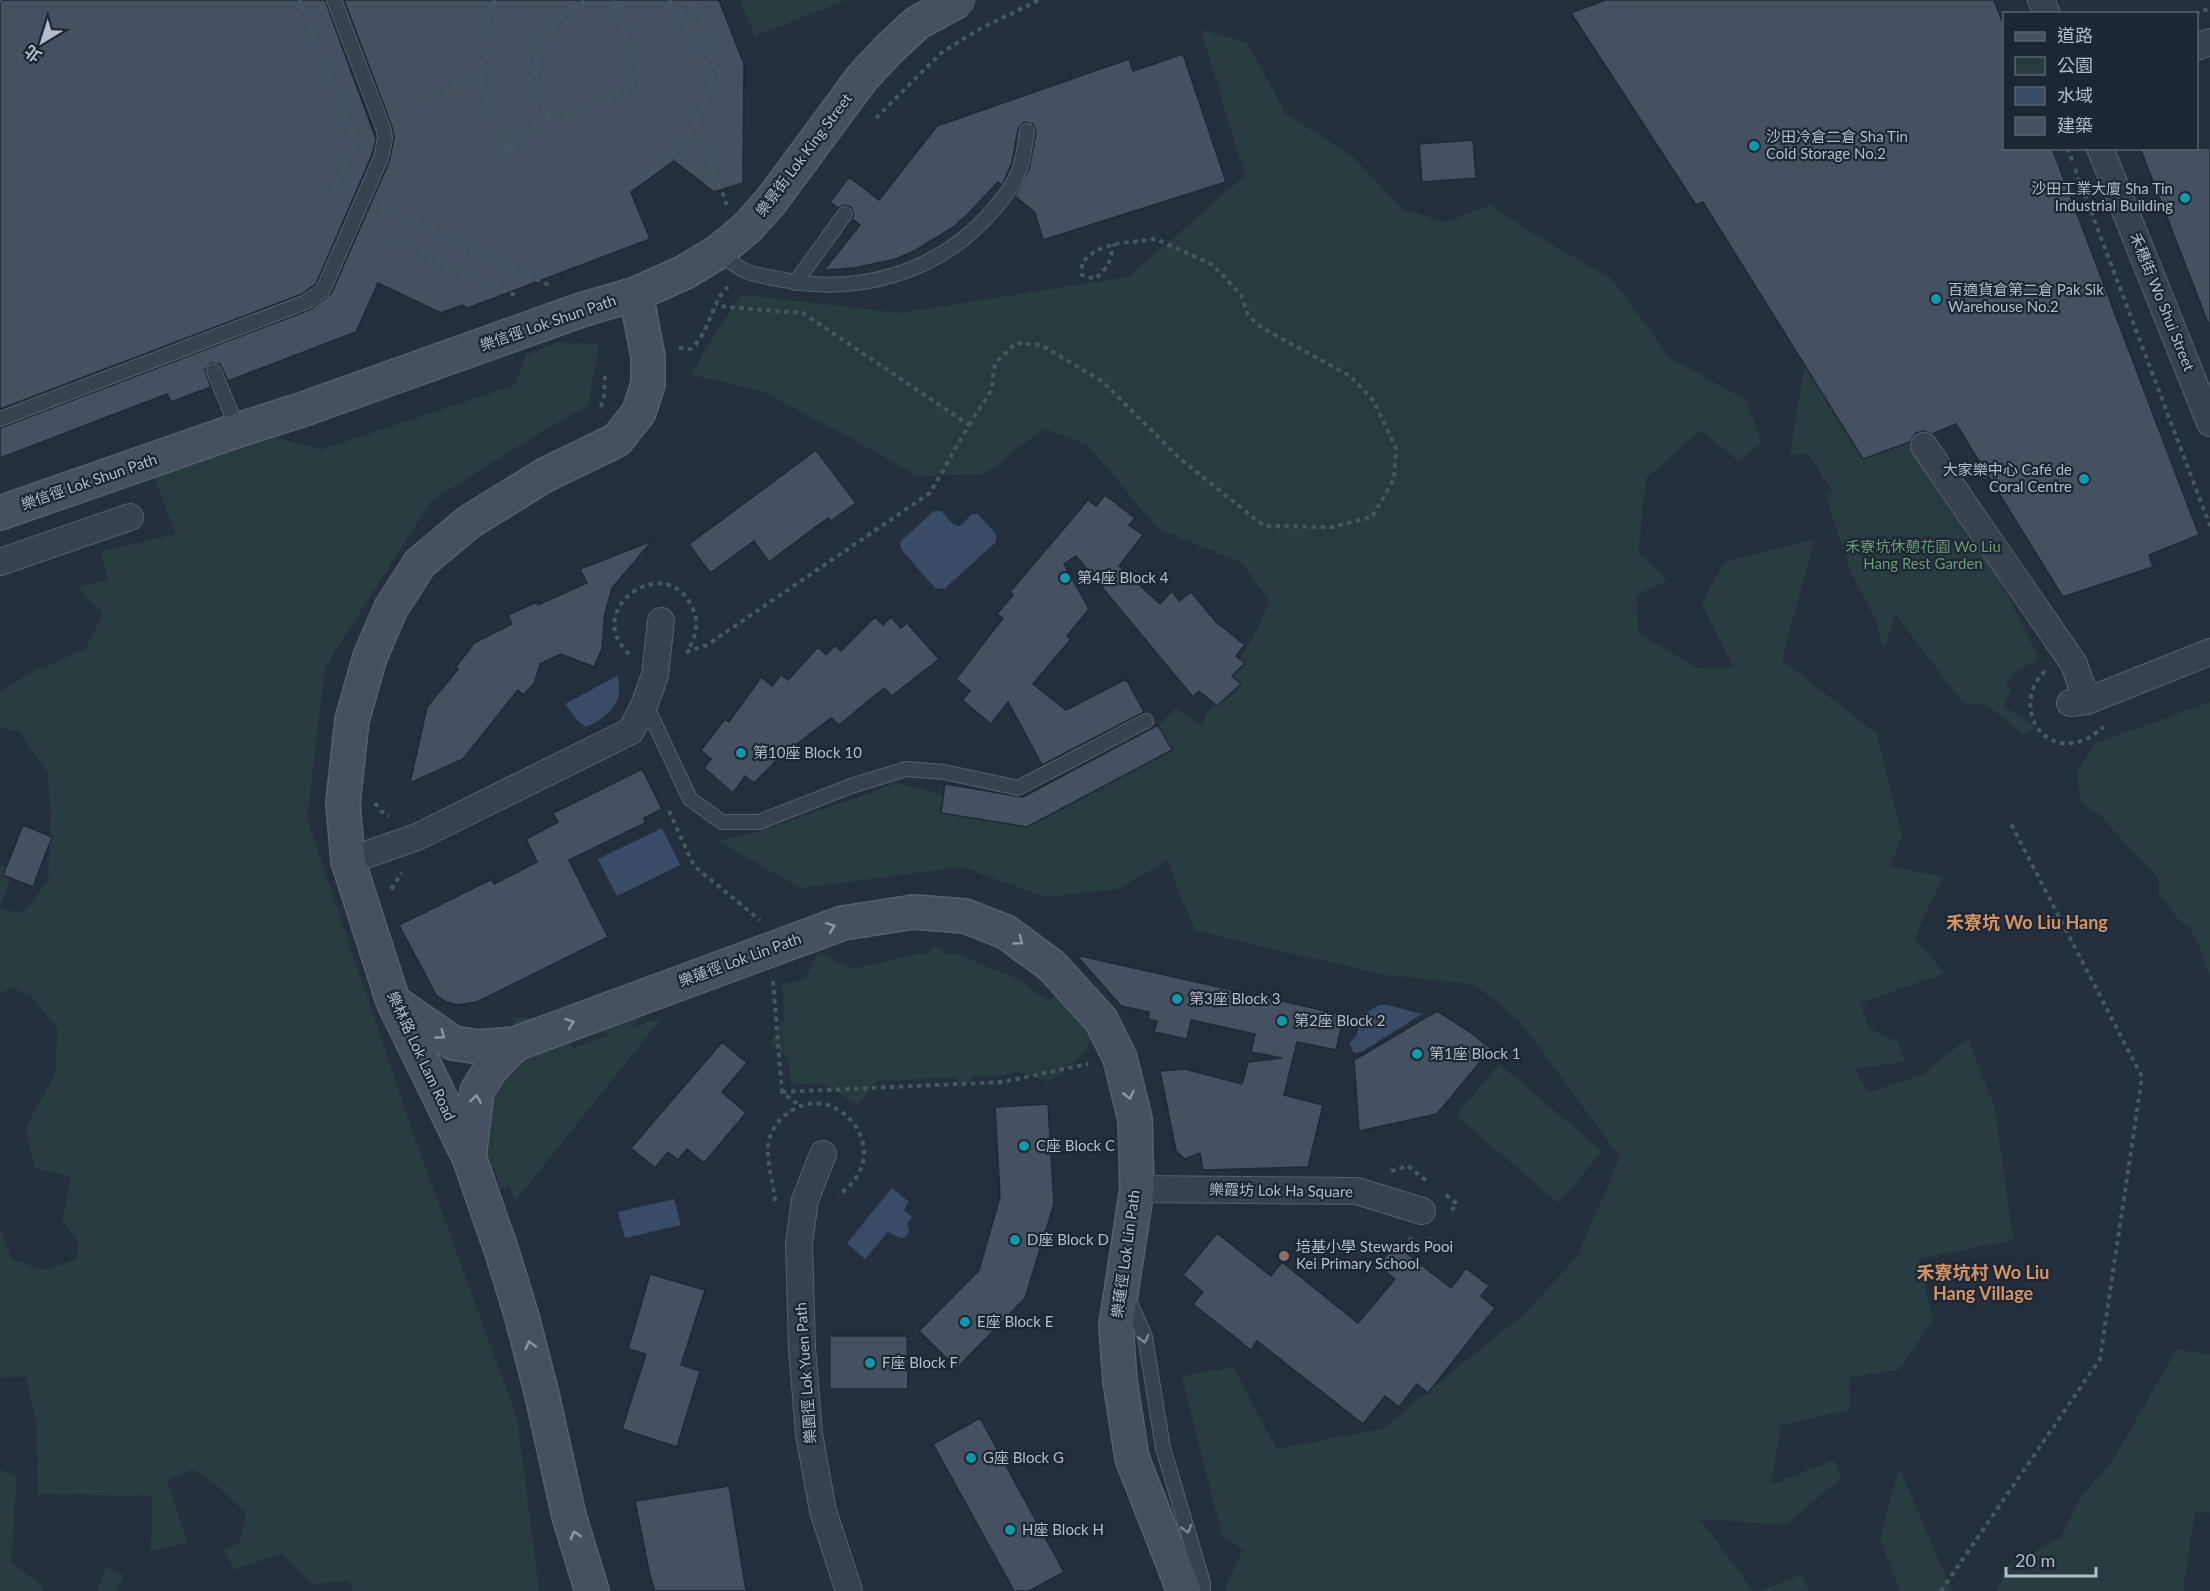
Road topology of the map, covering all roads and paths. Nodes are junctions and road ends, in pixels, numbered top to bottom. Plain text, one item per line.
1 (300, 0) edge
2 (334, 0) edge
3 (495, 0) edge
4 (587, 0) edge
5 (614, 0) edge
6 (669, 0) edge
7 (693, 0) edge
8 (959, 0) edge
9 (1039, 0) edge
10 (712, 69) junction
11 (480, 78) junction
12 (427, 97) dead end
13 (549, 118) junction
14 (875, 119) dead end
15 (697, 124) junction
16 (1027, 131) dead end
17 (511, 148) junction
18 (2068, 150) edge
19 (2101, 150) edge
20 (499, 159) dead end
21 (650, 173) dead end
22 (363, 200) junction
23 (845, 214) dead end
24 (738, 216) junction
25 (395, 243) dead end
26 (1114, 244) junction
27 (718, 252) junction
28 (747, 272) junction
29 (795, 283) junction
30 (560, 290) dead end
31 (636, 294) junction
32 (517, 296) dead end
33 (716, 306) junction
34 (677, 348) dead end
35 (214, 371) dead end
36 (605, 375) dead end
37 (599, 411) dead end
38 (0, 419) edge
39 (2210, 423) edge
40 (969, 425) junction
41 (238, 430) junction
42 (1924, 446) dead end
43 (0, 513) edge
44 (130, 518) dead end
45 (2210, 526) edge
46 (0, 562) edge
47 (661, 621) dead end
48 (685, 652) dead end
49 (2210, 652) edge
50 (645, 703) junction
51 (1146, 722) dead end
52 (2010, 822) dead end
53 (348, 861) junction
54 (694, 866) dead end
55 (763, 922) dead end
56 (773, 974) dead end
57 (393, 1001) junction
58 (515, 1044) junction
59 (1092, 1063) dead end
60 (782, 1092) junction
61 (800, 1106) dead end
62 (823, 1154) dead end
63 (469, 1157) junction
64 (1137, 1190) junction
65 (1422, 1211) dead end
66 (1122, 1286) junction
67 (592, 1591) edge
68 (849, 1591) edge
69 (1184, 1591) edge
70 (1203, 1591) edge
71 (1941, 1591) edge

1 - 22 path
2 - 22 lane
3 - 11 path
4 - 13 path
5 - 13 path
6 - 10 path
7 - 10 path
8 - 24 street, 樂景街 Lok King Street, bridge
9 - 14 path, bridge
10 - 15 path
11 - 12 path
11 - 17 path
13 - 17 path
15 - 21 path
15 - 24 path, bridge
16 - 29 lane
17 - 20 path
18 - 45 path
19 - 39 street, 禾穗街 Wo Shui Street
22 - 30 path
22 - 38 lane
23 - 29 lane
24 - 27 street, 樂景街 Lok King Street
25 - 32 path
26 - 26 path
26 - 40 path
27 - 28 lane
27 - 31 street, 樂景街 Lok King Street
28 - 29 lane
28 - 33 path
31 - 41 street, 樂信徑 Lok Shun Path
31 - 53 street, 樂信徑 Lok Shun Path
33 - 34 path
33 - 40 path
35 - 41 lane
36 - 37 path
40 - 48 path
41 - 43 street, 樂信徑 Lok Shun Path
42 - 49 street
44 - 46 street
47 - 50 street
50 - 51 lane
50 - 53 street
52 - 71 path
53 - 57 street, 樂林路 Lok Lam Road
54 - 55 path
56 - 60 path
57 -> 58 street, 樂蓮徑 Lok Lin Path
57 - 63 street, 樂林路 Lok Lam Road
63 -> 58 street, 樂蓮徑 Lok Lin Path
58 -> 64 street, 樂蓮徑 Lok Lin Path
59 - 60 path
60 - 61 path
62 - 68 street, 樂園徑 Lok Yuen Path
67 -> 63 street, 樂林路 Lok Lam Road
64 - 65 street, 樂霞坊 Lok Ha Square
64 - 66 street, 樂蓮徑 Lok Lin Path
66 - 69 street, 樂蓮徑 Lok Lin Path
66 -> 70 lane

